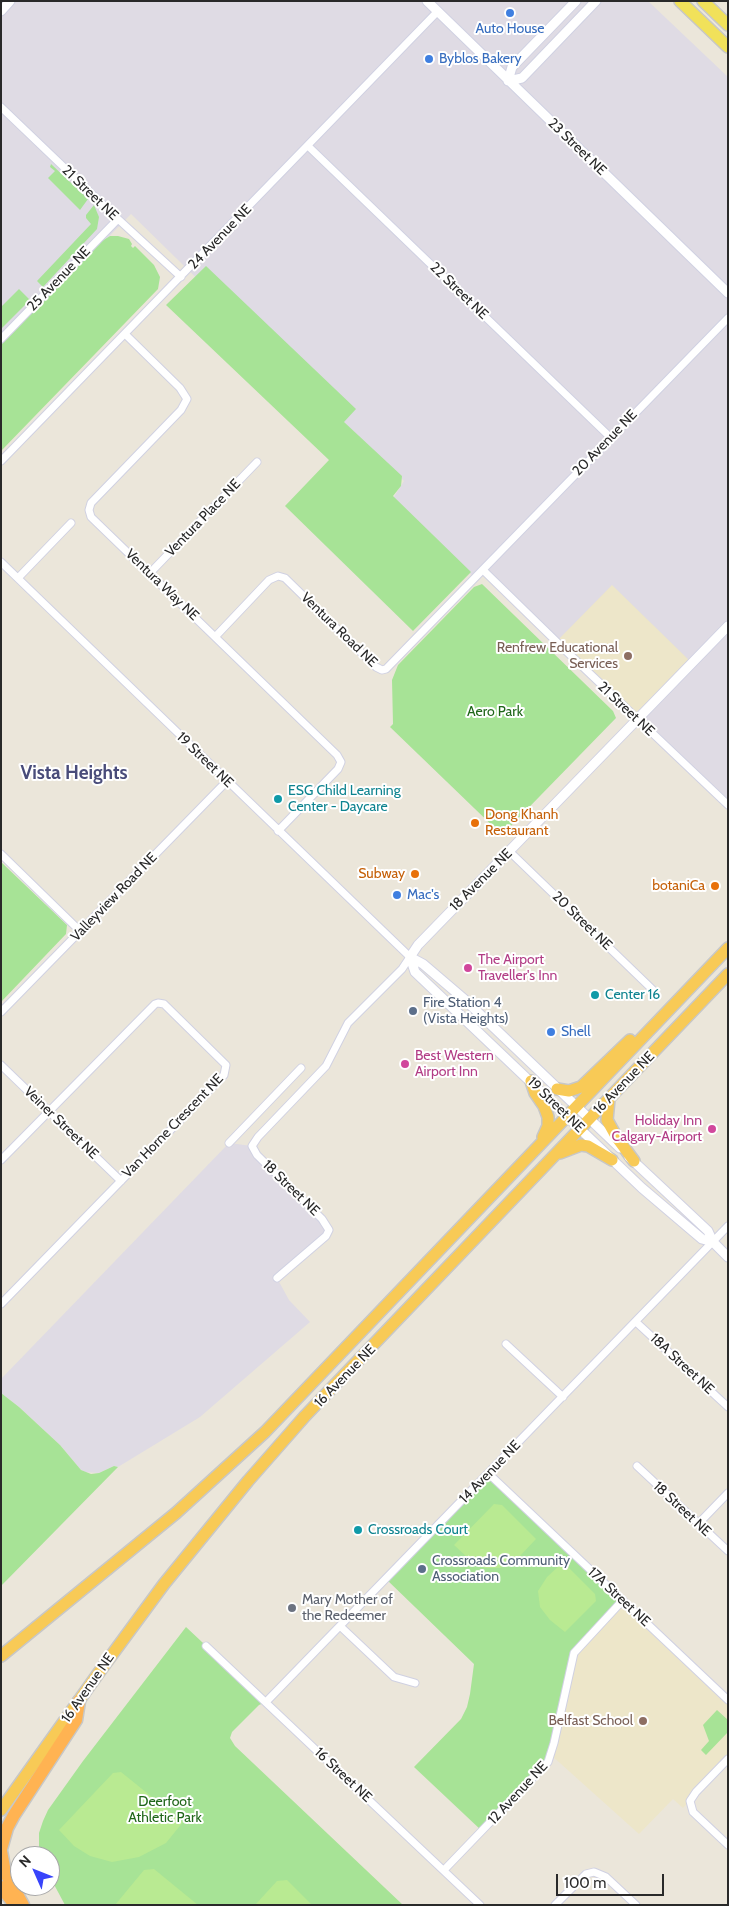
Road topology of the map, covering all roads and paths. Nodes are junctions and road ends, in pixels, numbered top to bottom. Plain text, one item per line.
1 (10, 1) edge
2 (427, 1) edge
3 (576, 1) edge
4 (596, 1) edge
5 (680, 1) edge
6 (704, 2) edge
7 (1, 10) edge
8 (438, 11) junction
9 (728, 25) edge
10 (728, 47) edge
11 (508, 81) junction
12 (1, 107) edge
13 (308, 146) junction
14 (118, 219) junction
15 (180, 277) junction
16 (728, 293) edge
17 (728, 318) edge
18 (125, 334) junction
19 (1, 339) edge
20 (610, 437) junction
21 (1, 461) edge
22 (257, 462) dead end
23 (71, 523) dead end
24 (1, 562) edge
25 (483, 570) junction
26 (150, 574) junction
27 (18, 578) junction
28 (728, 626) edge
29 (215, 637) junction
30 (638, 719) junction
31 (227, 781) junction
32 (728, 806) edge
33 (278, 831) junction
34 (509, 851) junction
35 (1, 854) edge
36 (80, 931) junction
37 (728, 948) edge
38 (410, 957) junction
39 (728, 974) edge
40 (654, 991) dead end
41 (1, 1012) edge
42 (667, 1013) junction
43 (1, 1065) edge
44 (301, 1068) dead end
45 (531, 1081) junction
46 (557, 1089) junction
47 (609, 1099) junction
48 (576, 1107) junction
49 (49, 1112) junction
50 (567, 1116) junction
51 (589, 1120) junction
52 (580, 1129) junction
53 (229, 1143) dead end
54 (539, 1144) junction
55 (252, 1146) joint
56 (556, 1154) junction
57 (1, 1160) edge
58 (612, 1160) junction
59 (634, 1161) junction
60 (120, 1181) junction
61 (728, 1226) edge
62 (713, 1242) junction
63 (728, 1256) edge
64 (277, 1278) dead end
65 (1, 1304) edge
66 (636, 1322) junction
67 (506, 1344) dead end
68 (563, 1397) junction
69 (728, 1407) edge
70 (637, 1466) dead end
71 (489, 1474) junction
72 (728, 1494) edge
73 (698, 1523) junction
74 (728, 1552) edge
75 (622, 1600) junction
76 (340, 1626) junction
77 (206, 1646) dead end
78 (1, 1656) edge
79 (414, 1683) dead end
80 (728, 1700) edge
81 (79, 1701) junction
82 (266, 1702) junction
83 (728, 1759) edge
84 (1, 1810) edge
85 (728, 1845) edge
86 (1, 1850) edge
87 (444, 1870) junction
88 (1, 1887) edge
89 (15, 1905) edge
90 (23, 1905) edge
91 (480, 1905) edge
92 (555, 1905) edge
93 (636, 1905) edge

1 - 7 street
2 - 8 street, 23 Street NE
3 - 11 street
4 - 11 street
5 - 10 main road
6 - 9 main road
8 - 11 street, 23 Street NE
8 - 13 street, 24 Avenue NE
11 - 16 street, 23 Street NE
12 - 14 street, 21 Street NE
13 - 15 street, 24 Avenue NE
13 - 20 street, 22 Street NE
14 - 15 street, 21 Street NE
14 - 19 street, 25 Avenue NE
15 - 18 street, 24 Avenue NE
17 - 20 street, 20 Avenue NE
18 - 21 street, 24 Avenue NE
18 - 26 street, Ventura Way NE
20 - 25 street, 20 Avenue NE
22 - 26 street, Ventura Place NE
23 - 27 street
24 - 27 street, 19 Street NE
25 - 29 street, Ventura Road NE
25 - 30 street, 21 Street NE
26 - 29 street, Ventura Way NE
27 - 31 street, 19 Street NE
28 - 30 street, 18 Avenue NE
29 - 33 street, Ventura Way NE
30 - 32 street, 21 Street NE
30 - 34 street, 18 Avenue NE
31 - 33 street, 19 Street NE
31 - 36 street, Valleyview Road NE
33 - 38 street, 19 Street NE
34 - 38 street, 18 Avenue NE
34 - 40 street, 20 Street NE
35 - 36 street
36 - 41 street, Valleyview Road NE
37 - 42 highway, 16 Avenue NE
38 - 45 street, 19 Street NE
38 - 46 street, 19 Street NE
38 - 55 street, 18 Avenue NE
39 - 47 highway, 16 Avenue NE
42 - 46 highway
42 - 48 highway, 16 Avenue NE
43 - 49 street, Veiner Street NE
44 - 53 street
45 - 50 street, 19 Street NE
45 - 54 highway
46 - 48 street, 19 Street NE
47 - 51 highway, 16 Avenue NE
47 - 59 highway
48 - 50 highway, 16 Avenue NE
48 - 51 street, 19 Street NE
49 - 57 street, Van Horne Crescent NE
49 - 60 street, Veiner Street NE
49 - 60 street, Van Horne Crescent NE
50 - 52 street, 19 Street NE
50 - 54 highway, 16 Avenue NE
51 - 52 highway, 16 Avenue NE
51 - 59 street, 19 Street NE
52 - 56 highway, 16 Avenue NE
52 - 58 street, 19 Street NE
54 - 78 highway, 16 Avenue NE
55 - 64 street, 18 Street NE
56 - 58 highway
56 - 81 highway, 16 Avenue NE
58 - 62 street, 19 Street NE
59 - 62 street, 19 Street NE
60 - 65 street, Van Horne Crescent NE
61 - 62 street, 14 Avenue NE
62 - 63 street, 19 Street NE
62 - 66 street, 14 Avenue NE
66 - 68 street, 14 Avenue NE
66 - 69 street, 18A Street NE
67 - 68 street
68 - 71 street, 14 Avenue NE
70 - 73 street, 18 Street NE
71 - 75 street, 17A Street NE
71 - 76 street, 14 Avenue NE
72 - 73 street
73 - 74 street, 18 Street NE
75 - 80 street, 17A Street NE
75 - 87 street, 12 Avenue NE
76 - 79 street
76 - 82 street, 14 Avenue NE
77 - 82 street, 16 Street NE
81 - 84 highway, 16 Avenue NE
81 - 86 highway
82 - 87 street, 16 Street NE
83 - 85 street
86 - 90 highway
87 - 91 street, 16 Street NE
88 - 89 highway
92 - 93 street

